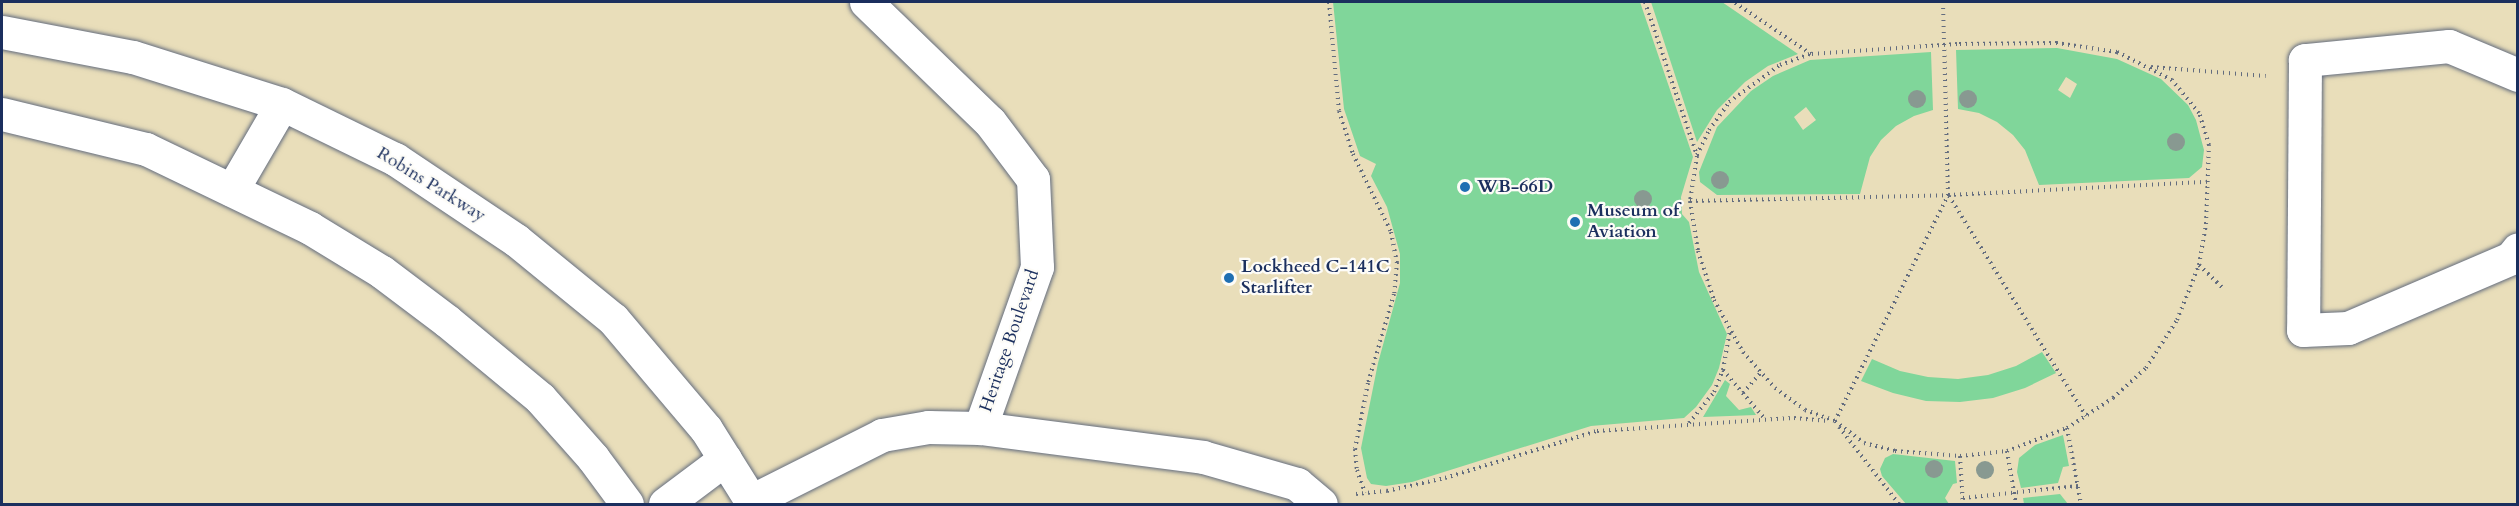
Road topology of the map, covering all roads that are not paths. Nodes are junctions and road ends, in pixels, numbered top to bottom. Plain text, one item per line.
1 (866, 2) edge
2 (2, 32) edge
3 (2517, 75) edge
4 (282, 104) junction
5 (2, 114) edge
6 (232, 190) junction
7 (2517, 249) edge
8 (980, 428) junction
9 (724, 459) junction
10 (1335, 500) edge
11 (752, 503) edge
12 (627, 504) edge
13 (664, 504) edge

1 - 8 street, Heritage Boulevard
2 - 4 street, Robins Parkway
3 - 7 street
4 - 6 street
4 - 9 street, Robins Parkway
5 - 6 street
6 - 12 street
8 - 10 street, Heritage Boulevard
8 - 11 street
9 - 11 street, Robins Parkway
9 - 13 street

